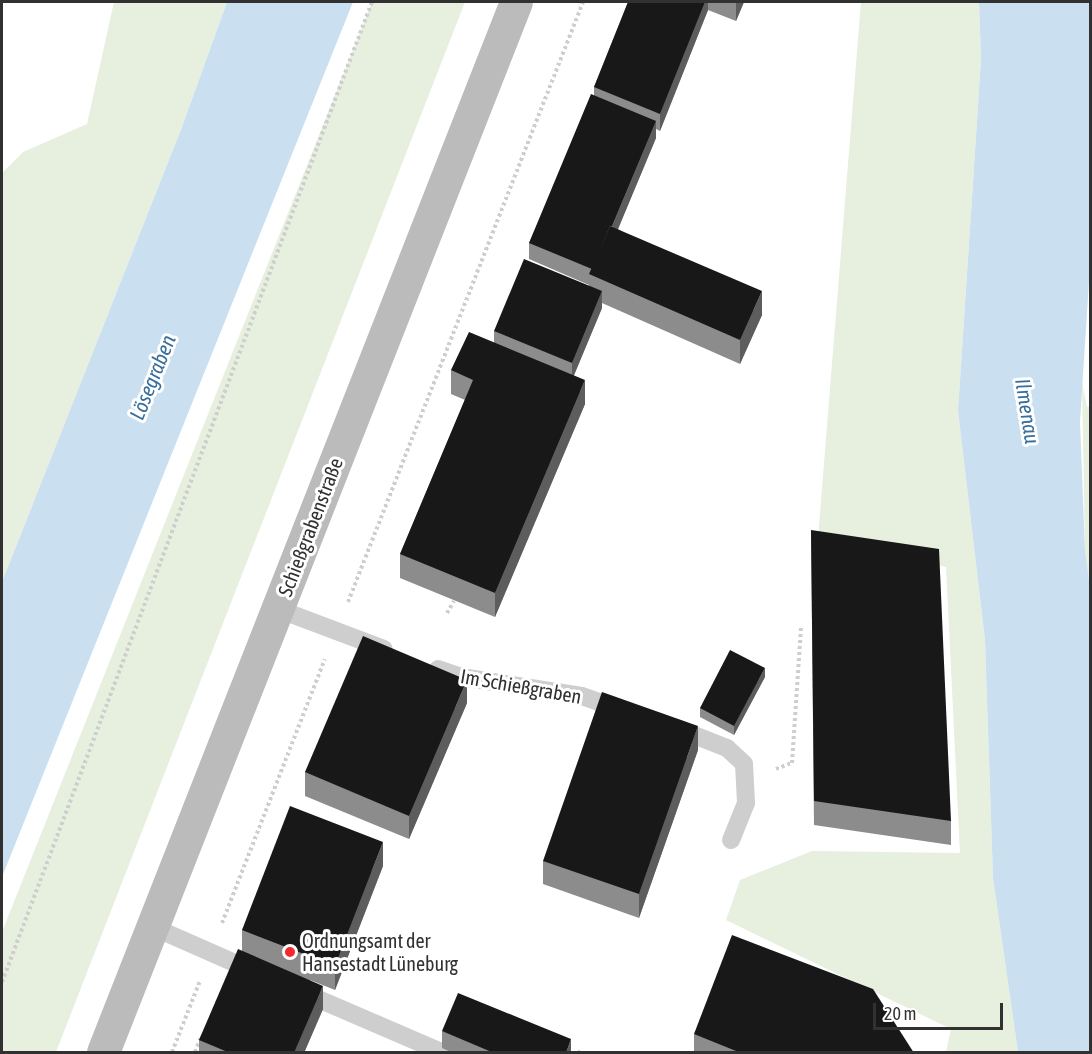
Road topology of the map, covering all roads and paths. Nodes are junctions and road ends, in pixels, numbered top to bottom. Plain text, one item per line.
1 (372, 2) edge
2 (516, 2) edge
3 (583, 2) edge
4 (454, 601) edge
5 (278, 609) junction
6 (447, 613) dead end
7 (801, 626) dead end
8 (336, 631) junction
9 (399, 654) edge
10 (419, 662) edge
11 (635, 714) edge
12 (656, 722) edge
13 (747, 780) junction
14 (731, 840) dead end
15 (153, 927) junction
16 (211, 952) junction
17 (2, 982) edge
18 (206, 1026) edge
19 (201, 1037) junction
20 (209, 1042) edge
21 (104, 1053) edge
22 (172, 1053) edge
23 (195, 1053) edge
24 (441, 1053) edge

1 - 17 path
2 - 5 main road, Schießgrabenstraße
3 - 8 path
4 - 6 path
5 - 8 lane
5 - 15 main road, Schießgrabenstraße
7 - 13 path
8 - 9 lane
8 - 16 path
10 - 11 lane, Im Schießgraben
12 - 13 lane
13 - 14 lane
15 - 16 lane
15 - 21 main road, Schießgrabenstraße
16 - 22 path
16 - 24 lane
18 - 19 path
19 - 20 path
19 - 23 path

